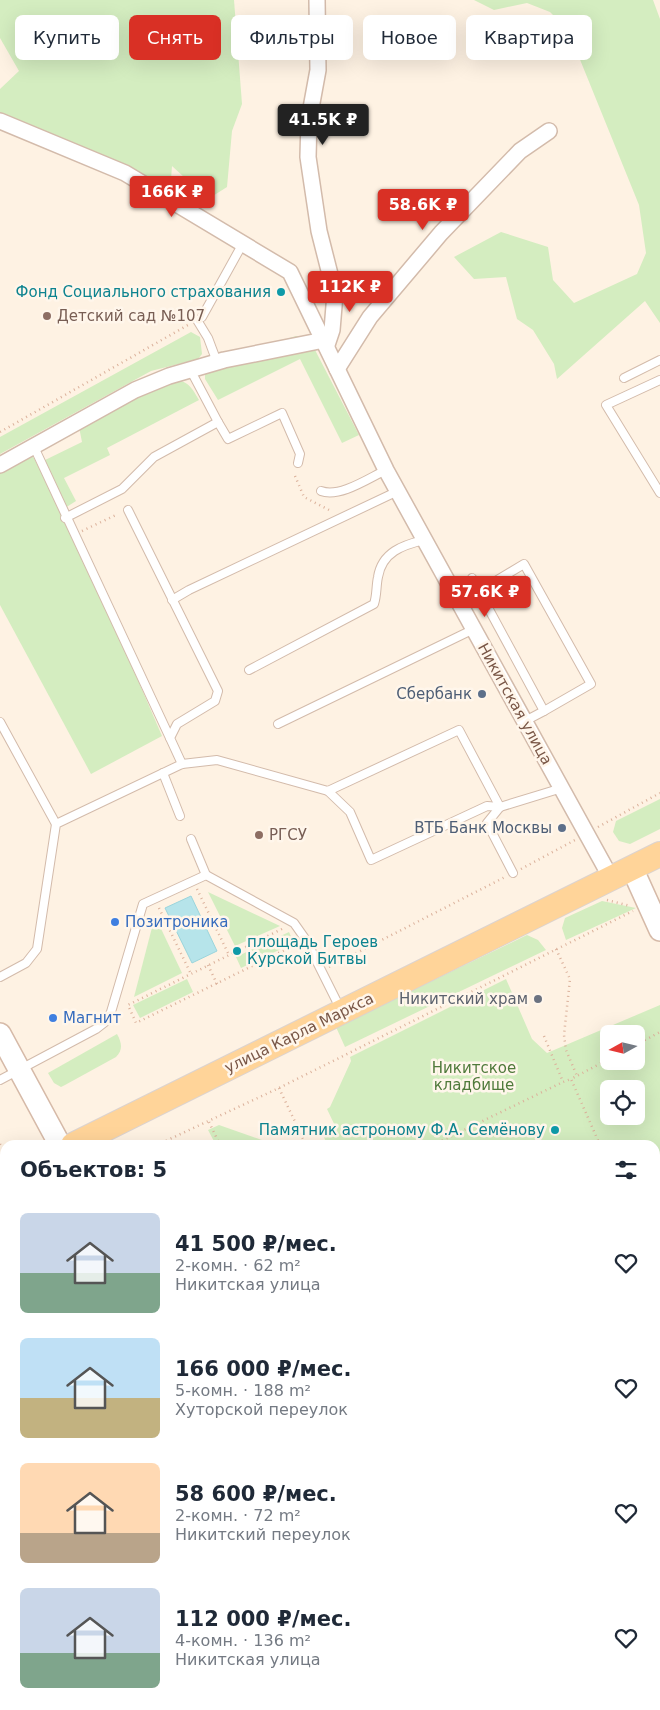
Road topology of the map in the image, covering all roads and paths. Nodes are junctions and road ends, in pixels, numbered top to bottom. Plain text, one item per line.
1 (317, 0) edge
2 (0, 121) edge
3 (549, 130) dead end
4 (242, 245) junction
5 (200, 319) junction
6 (325, 342) junction
7 (660, 360) edge
8 (217, 362) junction
9 (337, 369) junction
10 (191, 371) junction
11 (624, 378) dead end
12 (660, 380) edge
13 (218, 422) junction
14 (0, 432) edge
15 (30, 450) junction
16 (298, 463) dead end
17 (0, 465) edge
18 (386, 470) junction
19 (295, 476) dead end
20 (321, 491) dead end
21 (398, 491) junction
22 (660, 493) edge
23 (128, 510) joint
24 (344, 517) junction
25 (65, 518) junction
26 (74, 535) junction
27 (424, 540) junction
28 (472, 578) dead end
29 (479, 591) junction
30 (172, 600) junction
31 (474, 629) junction
32 (249, 670) dead end
33 (544, 711) junction
34 (0, 722) edge
35 (525, 722) junction
36 (278, 724) dead end
37 (170, 738) junction
38 (182, 764) junction
39 (163, 773) junction
40 (562, 788) junction
41 (328, 791) junction
42 (660, 793) edge
43 (500, 807) junction
44 (180, 816) dead end
45 (56, 824) junction
46 (588, 833) junction
47 (191, 839) dead end
48 (660, 854) edge
49 (632, 868) junction
50 (513, 873) junction
51 (206, 874) junction
52 (611, 878) junction
53 (195, 884) dead end
54 (608, 902) dead end
55 (156, 903) dead end
56 (294, 924) junction
57 (660, 930) edge
58 (306, 940) junction
59 (556, 949) junction
60 (230, 955) junction
61 (208, 965) junction
62 (322, 971) junction
63 (191, 974) junction
64 (0, 977) edge
65 (217, 984) junction
66 (342, 1012) junction
67 (660, 1032) edge
68 (0, 1034) edge
69 (544, 1036) dead end
70 (645, 1040) edge
71 (600, 1064) edge
72 (20, 1070) junction
73 (577, 1076) junction
74 (571, 1079) junction
75 (0, 1080) edge
76 (563, 1082) junction
77 (279, 1088) junction
78 (209, 1121) junction
79 (57, 1140) edge
80 (83, 1140) edge
81 (168, 1140) edge
82 (218, 1140) edge
83 (304, 1140) edge
84 (444, 1140) edge
85 (598, 1140) edge

1 - 6 street
2 - 4 street, Никитская улица
3 - 9 street
4 - 5 lane
4 - 6 street, Никитская улица
5 - 8 lane
5 - 14 path
6 - 8 street
6 - 9 street, Никитская улица
7 - 11 lane
8 - 10 street
9 - 18 street, Никитская улица
10 - 13 lane
10 - 15 street
12 - 22 lane
13 - 16 lane
13 - 25 lane
15 - 17 street
15 - 25 lane
18 - 20 lane
18 - 21 street, Никитская улица
19 - 24 path
21 - 24 lane
21 - 27 street, Никитская улица
23 - 26 path
23 - 30 lane
24 - 30 lane
25 - 26 lane
26 - 37 lane
27 - 31 street, Никитская улица
27 - 32 lane
28 - 29 lane
29 - 33 lane
29 - 33 lane
30 - 37 lane
31 - 35 street, Никитская улица
31 - 36 lane
33 - 35 lane
34 - 45 lane
35 - 40 street, Никитская улица
37 - 38 lane
38 - 39 lane
38 - 41 lane
39 - 44 lane
39 - 45 lane
40 - 43 lane
40 - 46 street, Никитская улица
41 - 43 lane
41 - 43 lane
42 - 46 path
43 - 50 lane
45 - 64 lane
46 - 50 path
46 - 52 street, Никитская улица
47 - 51 lane
48 - 49 main road, улица Карла Маркса
49 - 52 main road, улица Карла Маркса
49 - 57 street
50 - 62 path
51 - 56 lane
51 - 72 lane
52 - 66 main road, улица Карла Маркса
53 - 60 path
54 - 59 path
55 - 63 path
56 - 58 lane
56 - 60 path
58 - 62 lane
58 - 65 path
59 - 73 path
59 - 77 path
60 - 61 path
61 - 63 path
61 - 65 path
62 - 66 lane
63 - 65 path
66 - 80 main road, улица Карла Маркса
67 - 70 path
68 - 72 street
69 - 76 path
71 - 73 path
72 - 75 lane
72 - 79 street
73 - 74 path
74 - 76 path
74 - 85 path
76 - 84 path
77 - 78 path
77 - 83 path
78 - 81 path
78 - 82 path

